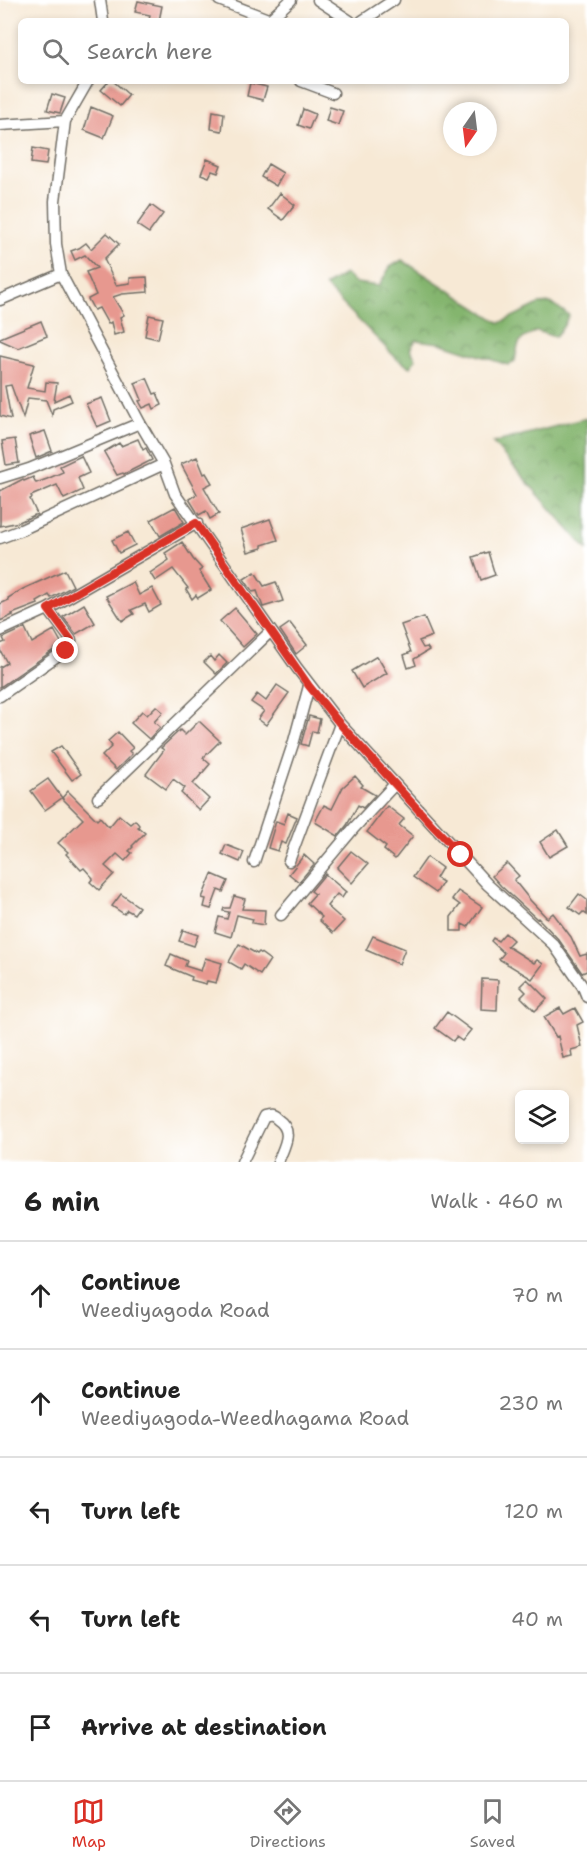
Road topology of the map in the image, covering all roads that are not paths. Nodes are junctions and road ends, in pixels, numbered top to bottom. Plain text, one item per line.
1 (100, 0) edge
2 (219, 0) edge
3 (291, 0) edge
4 (318, 0) edge
5 (394, 0) edge
6 (103, 18) edge
7 (263, 18) edge
8 (270, 18) edge
9 (345, 18) edge
10 (367, 18) edge
11 (86, 84) edge
12 (309, 84) edge
13 (333, 93) dead end
14 (65, 121) junction
15 (0, 125) edge
16 (61, 274) junction
17 (0, 300) edge
18 (140, 423) junction
19 (164, 464) junction
20 (0, 478) edge
21 (196, 523) junction
22 (0, 538) edge
23 (48, 609) junction
24 (271, 631) junction
25 (0, 632) edge
26 (309, 686) junction
27 (0, 696) edge
28 (340, 724) junction
29 (395, 784) junction
30 (98, 798) dead end
31 (289, 861) dead end
32 (254, 862) dead end
33 (281, 915) dead end
34 (586, 990) edge
35 (242, 1162) edge
36 (278, 1162) edge

1 - 6 street
2 - 7 street
3 - 8 street
4 - 9 street
5 - 10 street
11 - 14 street
12 - 13 street
14 - 15 street
14 - 16 street
16 - 17 street
16 - 18 street
18 - 19 street
18 - 20 street
19 - 21 street
19 - 22 street
21 - 23 street
21 - 24 street
23 - 25 street
23 - 27 street
24 - 26 street
24 - 30 street
26 - 28 street
26 - 32 street
28 - 29 street
28 - 31 street
29 - 33 street
29 - 34 street
35 - 36 street

